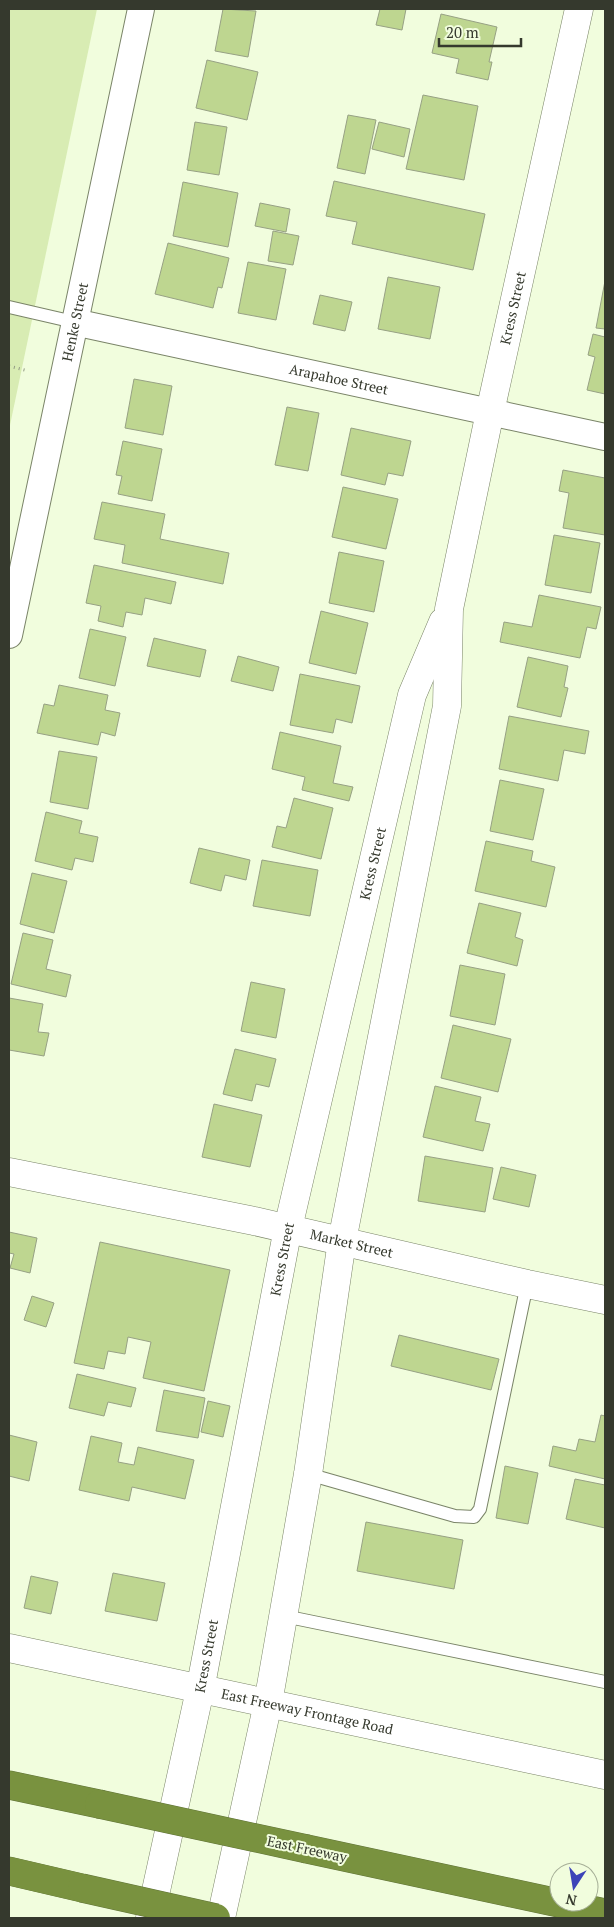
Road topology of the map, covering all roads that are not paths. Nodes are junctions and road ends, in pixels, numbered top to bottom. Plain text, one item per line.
1 (141, 9) edge
2 (580, 9) edge
3 (9, 306) edge
4 (74, 322) junction
5 (490, 412) junction
6 (605, 437) edge
7 (449, 609) junction
8 (9, 636) edge
9 (9, 1172) edge
10 (288, 1228) junction
11 (342, 1241) junction
12 (527, 1284) junction
13 (605, 1300) edge
14 (308, 1474) junction
15 (284, 1616) junction
16 (9, 1648) edge
17 (605, 1682) edge
18 (200, 1690) junction
19 (268, 1704) junction
20 (605, 1775) edge
21 (9, 1785) edge
22 (9, 1871) edge
23 (605, 1913) edge
24 (150, 1918) edge
25 (216, 1918) edge
26 (221, 1918) edge

1 - 4 street, Henke Street
2 - 5 street, Kress Street
3 - 4 lane
4 - 5 street, Arapahoe Street
4 - 8 street, Henke Street
5 - 6 street, Arapahoe Street
5 - 7 street, Kress Street
7 - 10 street, Kress Street
7 - 11 street, Kress Street
9 - 10 street, Market Street
10 - 11 street, Market Street
10 - 18 street, Kress Street
11 - 12 street, Market Street
11 - 14 street, Kress Street
12 - 13 street, Market Street
12 - 14 lane
14 - 15 street, Kress Street
15 - 17 lane
15 - 19 street, Kress Street
16 - 18 street, East Freeway Frontage Road
18 - 19 street, East Freeway Frontage Road
18 - 24 street, Kress Street
19 - 20 street, East Freeway Frontage Road
19 - 26 street, Kress Street
21 - 23 highway, East Freeway, bridge
22 - 25 highway, bridge

